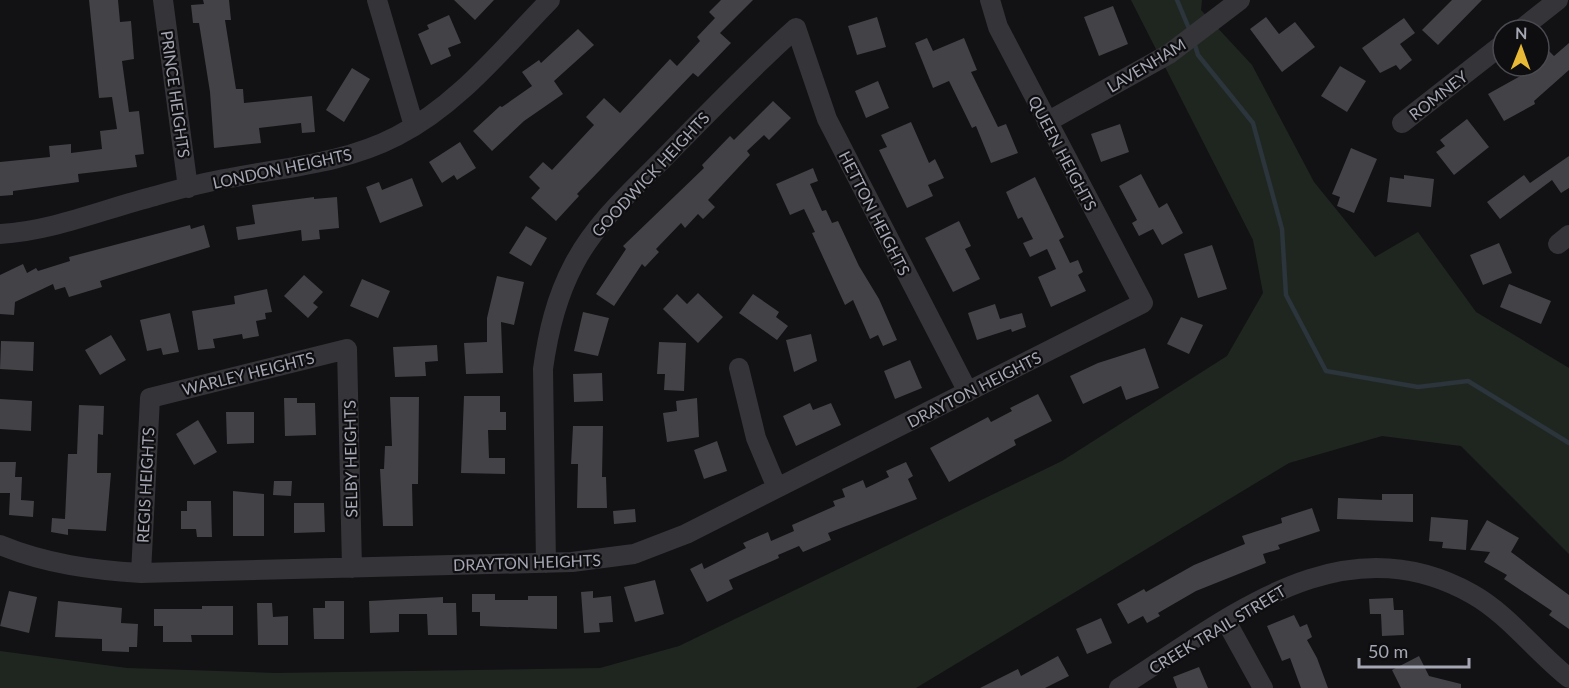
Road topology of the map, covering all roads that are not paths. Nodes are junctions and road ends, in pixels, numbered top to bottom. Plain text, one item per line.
1 (163, 0) edge
2 (377, 0) edge
3 (550, 0) edge
4 (990, 0) edge
5 (1240, 0) edge
6 (1558, 0) edge
7 (1535, 18) edge
8 (796, 28) joint
9 (1491, 53) edge
10 (1047, 122) junction
11 (1402, 123) dead end
12 (414, 126) junction
13 (188, 188) junction
14 (0, 234) edge
15 (1143, 303) joint
16 (347, 349) joint
17 (739, 368) dead end
18 (968, 392) junction
19 (150, 398) joint
20 (777, 488) junction
21 (0, 545) edge
22 (546, 563) junction
23 (352, 568) junction
24 (141, 573) junction
25 (1226, 621) junction
26 (1569, 678) edge
27 (1119, 688) edge
28 (1263, 688) edge

1 - 13 street, PRINCE HEIGHTS
2 - 12 street
3 - 12 street, LONDON HEIGHTS
4 - 10 street, QUEEN HEIGHTS
5 - 10 street, LAVENHAM
6 - 7 street
8 - 18 street, HETTON HEIGHTS
8 - 22 street, GOODWICK HEIGHTS
9 - 11 street, ROMNEY
10 - 15 street, QUEEN HEIGHTS
12 - 13 street, LONDON HEIGHTS
13 - 14 street, LONDON HEIGHTS
15 - 18 street, DRAYTON HEIGHTS
16 - 19 street, WARLEY HEIGHTS
16 - 23 street, SELBY HEIGHTS
17 - 20 street
18 - 20 street, DRAYTON HEIGHTS
19 - 24 street, REGIS HEIGHTS
20 - 22 street, DRAYTON HEIGHTS
21 - 24 street, DRAYTON HEIGHTS
22 - 23 street, DRAYTON HEIGHTS
23 - 24 street, DRAYTON HEIGHTS
25 - 26 street, CREEK TRAIL STREET
25 - 27 street, CREEK TRAIL STREET
25 - 28 street

